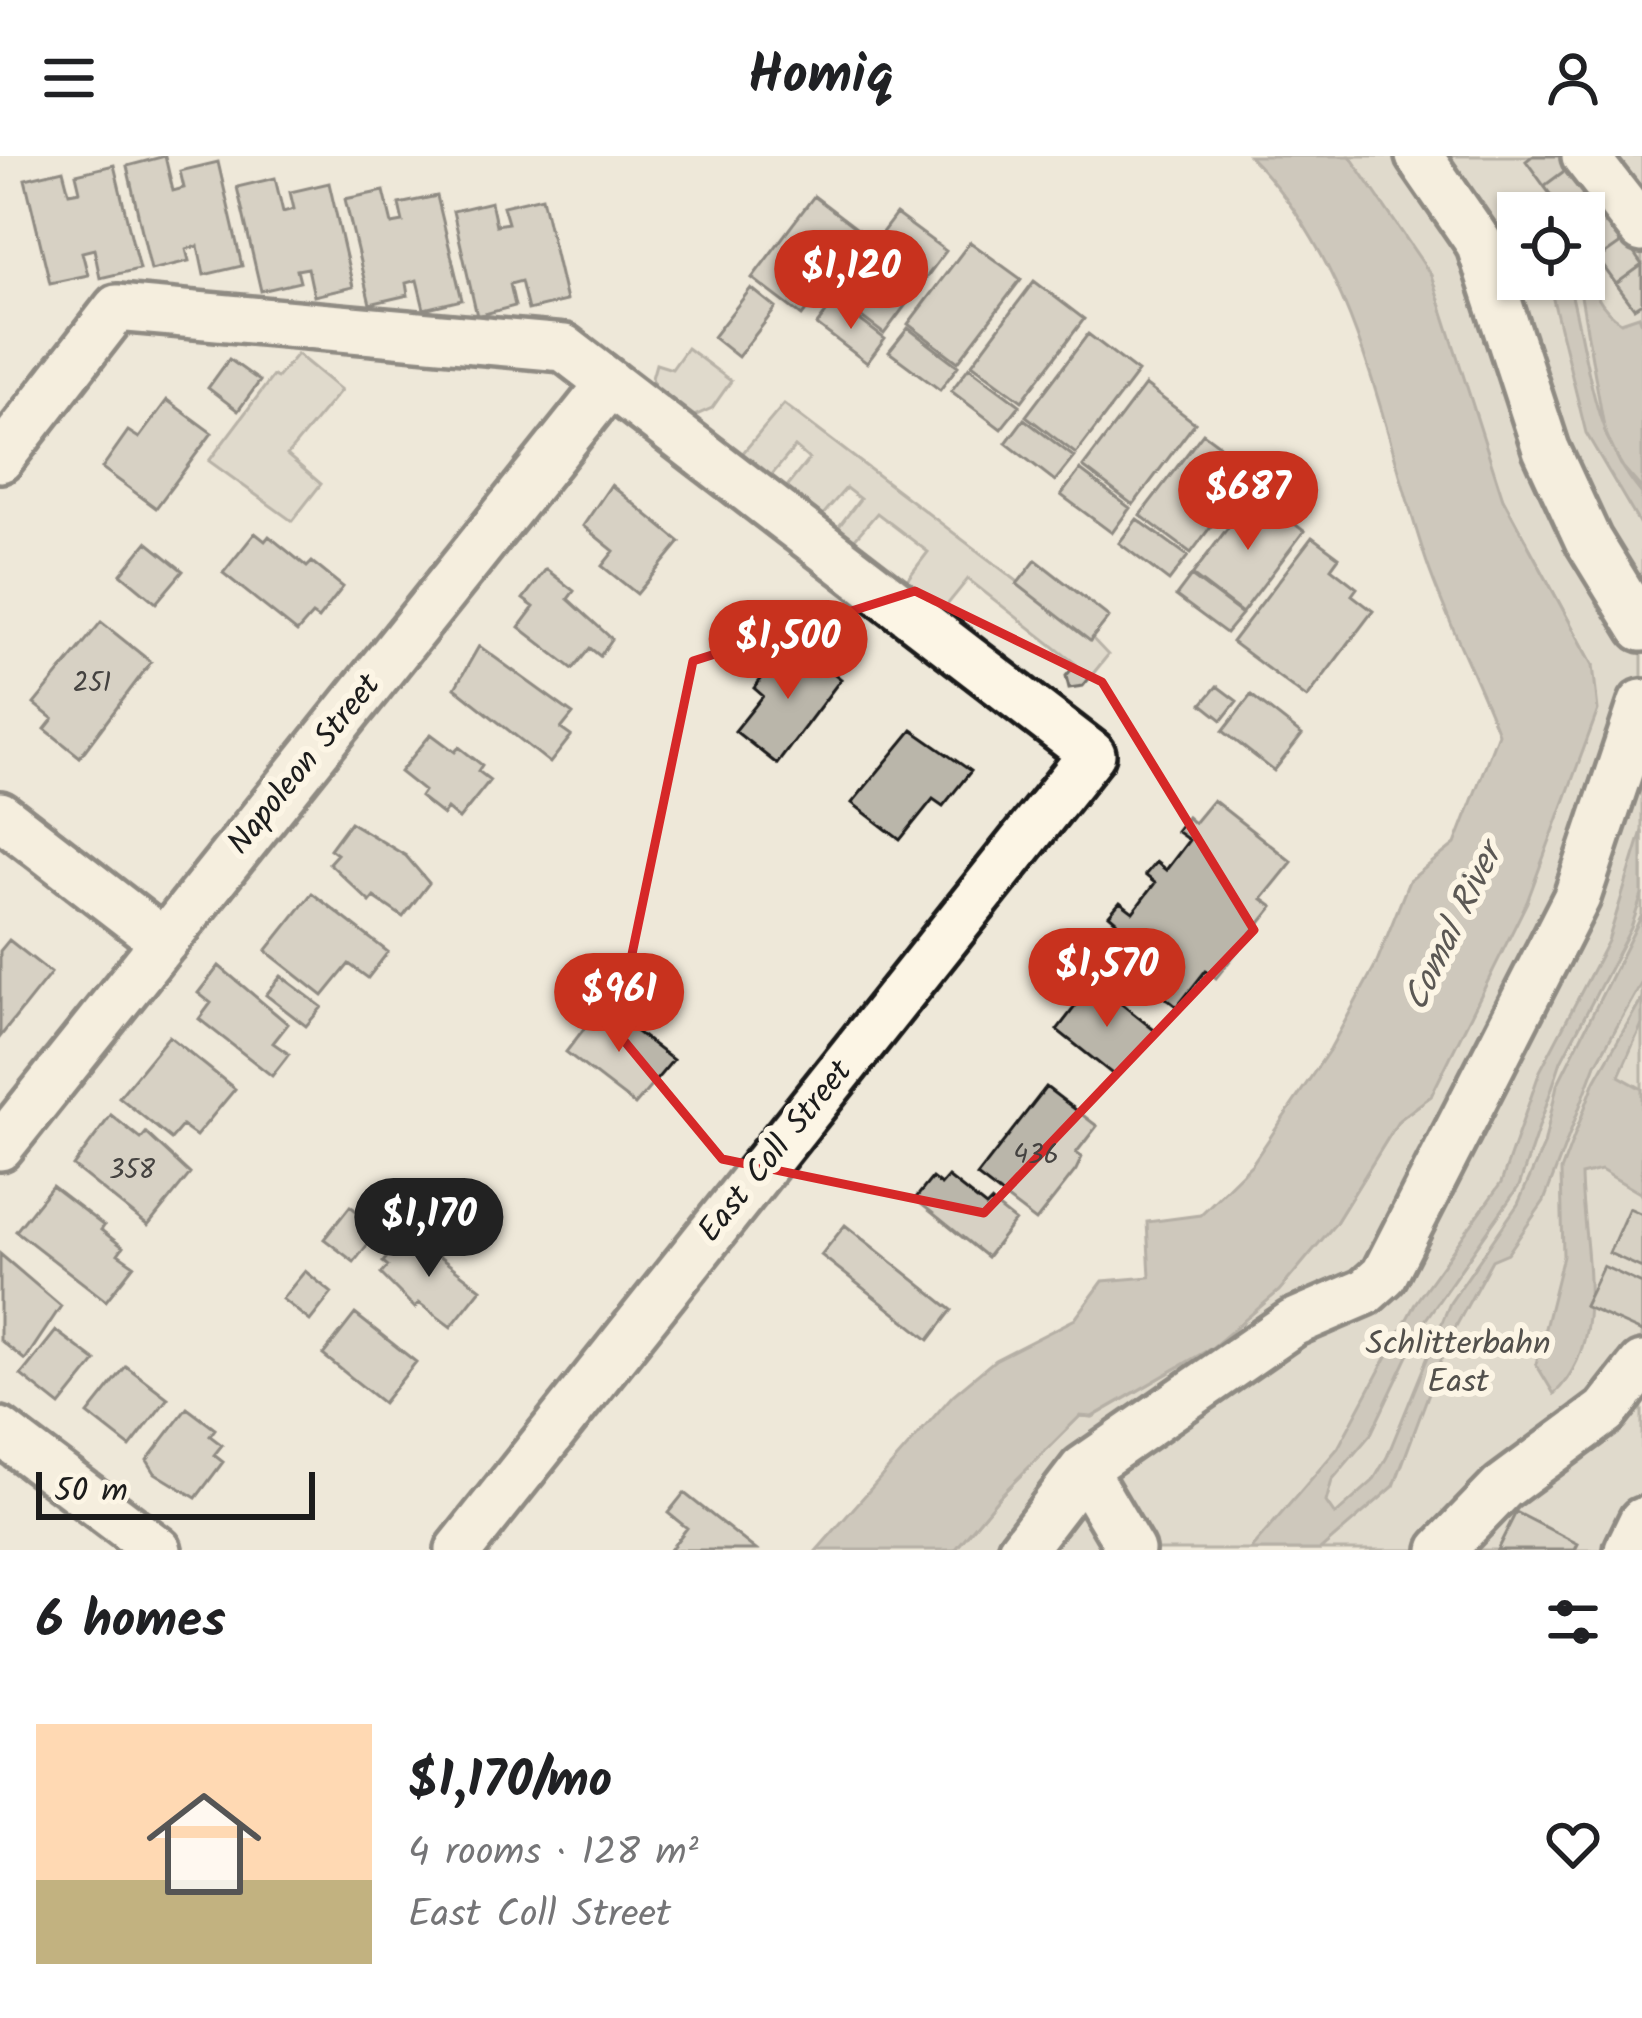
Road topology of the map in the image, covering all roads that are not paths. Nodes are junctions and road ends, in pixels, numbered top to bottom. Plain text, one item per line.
1 (1419, 156) edge
2 (1585, 156) edge
3 (1642, 229) edge
4 (610, 383) junction
5 (0, 459) edge
6 (1642, 628) edge
7 (1642, 704) edge
8 (0, 815) edge
9 (164, 942) junction
10 (0, 1147) edge
11 (1642, 1365) edge
12 (0, 1431) edge
13 (1083, 1469) junction
14 (1642, 1521) edge
15 (158, 1550) edge
16 (459, 1550) edge
17 (1021, 1550) edge
18 (1131, 1550) edge
19 (1442, 1550) edge
20 (1628, 1550) edge

1 - 6 street
2 - 3 street
4 - 5 street
4 - 9 street, Napoleon Street
4 - 16 street, East Coll Street
7 - 13 street
8 - 9 street
9 - 10 street, Napoleon Street
11 - 19 street
12 - 15 street
13 - 17 street
13 - 18 street
14 - 20 street

